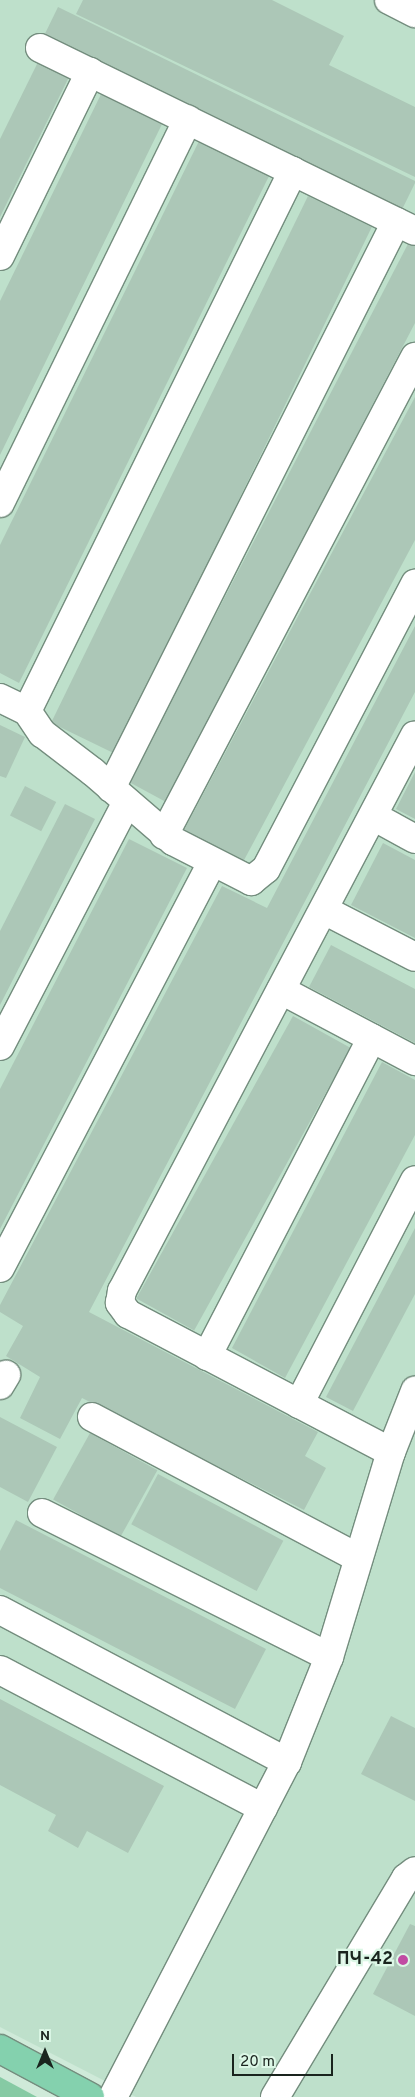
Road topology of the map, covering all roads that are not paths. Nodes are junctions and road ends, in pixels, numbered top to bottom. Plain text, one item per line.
1 (388, 0) edge
2 (415, 14) edge
3 (40, 48) dead end
4 (90, 72) junction
5 (188, 120) junction
6 (293, 171) junction
7 (406, 226) edge
8 (0, 256) edge
9 (415, 358) edge
10 (0, 503) edge
11 (415, 584) edge
12 (0, 698) edge
13 (27, 711) junction
14 (415, 735) edge
15 (119, 795) junction
16 (372, 816) junction
17 (164, 834) junction
18 (415, 839) edge
19 (212, 862) junction
20 (324, 910) junction
21 (415, 957) edge
22 (281, 990) junction
23 (372, 1038) junction
24 (0, 1046) edge
25 (415, 1061) edge
26 (415, 1180) edge
27 (0, 1268) edge
28 (207, 1356) junction
29 (415, 1391) edge
30 (299, 1404) junction
31 (92, 1417) dead end
32 (391, 1452) junction
33 (42, 1513) dead end
34 (358, 1558) junction
35 (0, 1610) edge
36 (329, 1657) junction
37 (0, 1670) edge
38 (287, 1762) junction
39 (263, 1808) junction
40 (415, 1872) edge
41 (0, 2050) edge
42 (90, 2097) edge
43 (113, 2097) edge
44 (275, 2097) edge

1 - 2 lane
3 - 4 lane
4 - 5 lane
4 - 8 lane
5 - 6 lane
5 - 10 lane
6 - 7 lane
6 - 13 lane
7 - 15 lane
9 - 17 lane
11 - 19 lane
12 - 13 lane
13 - 15 lane
14 - 16 lane
15 - 17 lane
15 - 24 lane
16 - 18 lane
16 - 20 lane
17 - 19 lane
19 - 27 lane
20 - 21 lane
20 - 22 lane
22 - 23 lane
22 - 28 lane
23 - 25 lane
23 - 28 lane
26 - 30 lane
28 - 30 lane
29 - 32 lane
30 - 32 lane
31 - 34 lane
32 - 34 lane
33 - 36 lane
34 - 36 lane
35 - 38 lane
36 - 38 lane
37 - 39 lane
38 - 39 lane
39 - 43 lane
40 - 44 lane
41 - 42 main road

